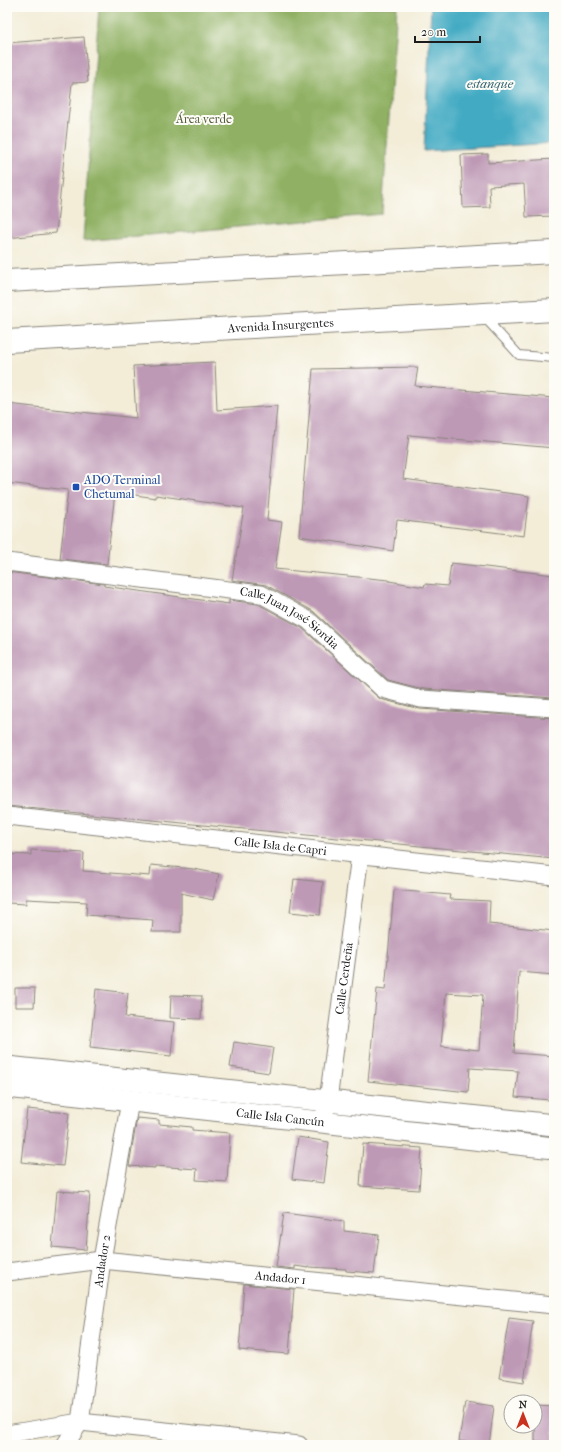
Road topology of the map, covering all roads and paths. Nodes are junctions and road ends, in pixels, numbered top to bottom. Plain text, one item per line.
1 (554, 252) edge
2 (7, 281) edge
3 (554, 310) edge
4 (481, 314) junction
5 (7, 341) edge
6 (554, 358) edge
7 (7, 562) edge
8 (554, 708) edge
9 (7, 816) edge
10 (360, 855) junction
11 (554, 876) edge
12 (7, 1066) edge
13 (7, 1088) edge
14 (130, 1101) junction
15 (328, 1101) junction
16 (321, 1122) junction
17 (554, 1125) edge
18 (554, 1148) edge
19 (102, 1260) junction
20 (7, 1272) edge
21 (554, 1305) edge
22 (80, 1422) junction
23 (7, 1434) edge
24 (65, 1445) edge
25 (299, 1445) edge

1 - 2 main road
3 - 4 main road, Avenida Insurgentes
4 - 5 main road, Avenida Insurgentes
4 - 6 lane
7 - 8 street, Calle Juan José Siordia
9 - 10 street, Calle Isla de Capri
10 - 11 street, Calle Isla de Capri
10 - 15 street, Calle Cerdeña
12 - 15 street, Calle Isla Cancún
13 - 14 street, Calle Isla Cancún
14 - 16 street, Calle Isla Cancún
14 - 19 street, Andador 2
15 - 16 street, Calle Cerdeña
15 - 17 street, Calle Isla Cancún
16 - 18 street, Calle Isla Cancún
19 - 20 street, Andador 1
19 - 21 street, Andador 1
19 - 22 street, Andador 2
22 - 23 street
22 - 24 street
22 - 25 street

